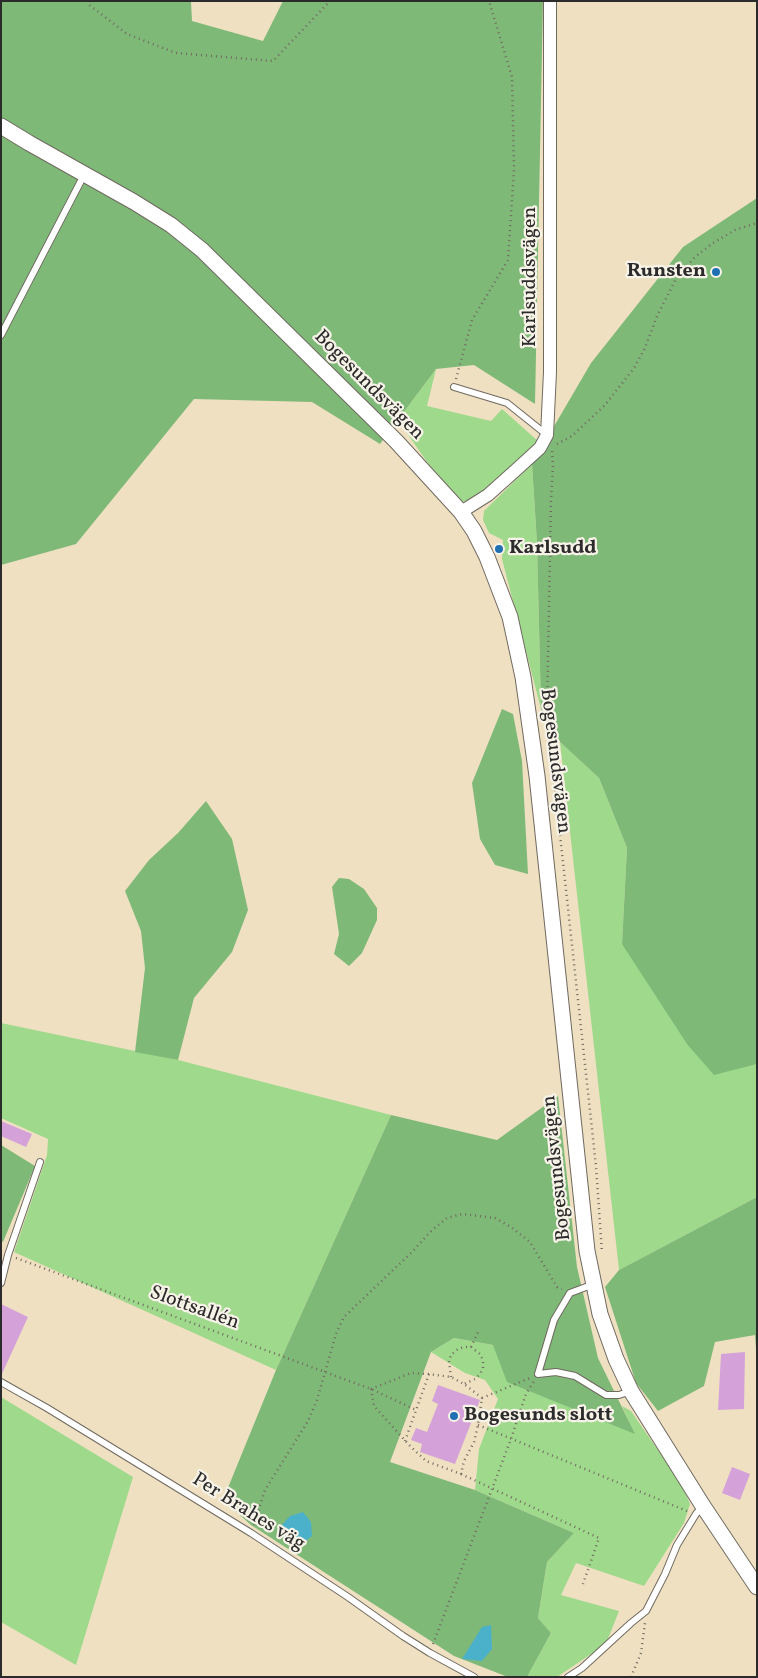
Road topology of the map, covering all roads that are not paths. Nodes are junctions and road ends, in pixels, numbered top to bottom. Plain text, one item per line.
1 (550, 1) edge
2 (1, 126) edge
3 (85, 174) junction
4 (1, 335) edge
5 (454, 387) road end
6 (549, 440) junction
7 (461, 512) junction
8 (40, 1162) dead end
9 (593, 1277) junction
10 (1, 1283) edge
11 (1, 1382) edge
12 (631, 1391) junction
13 (699, 1510) junction
14 (757, 1587) edge
15 (474, 1677) edge
16 (568, 1677) edge

1 - 6 street, Karlsuddsvägen
2 - 3 street, Bogesundsvägen
3 - 4 lane
3 - 7 street, Bogesundsvägen
5 - 6 lane
6 - 7 street
7 - 9 street, Bogesundsvägen
8 - 10 lane
9 - 12 street, Bogesundsvägen
9 - 12 lane
11 - 15 lane, Per Brahes väg
12 - 13 street, Bogesundsvägen
13 - 14 street, Bogesundsvägen
13 - 16 lane

